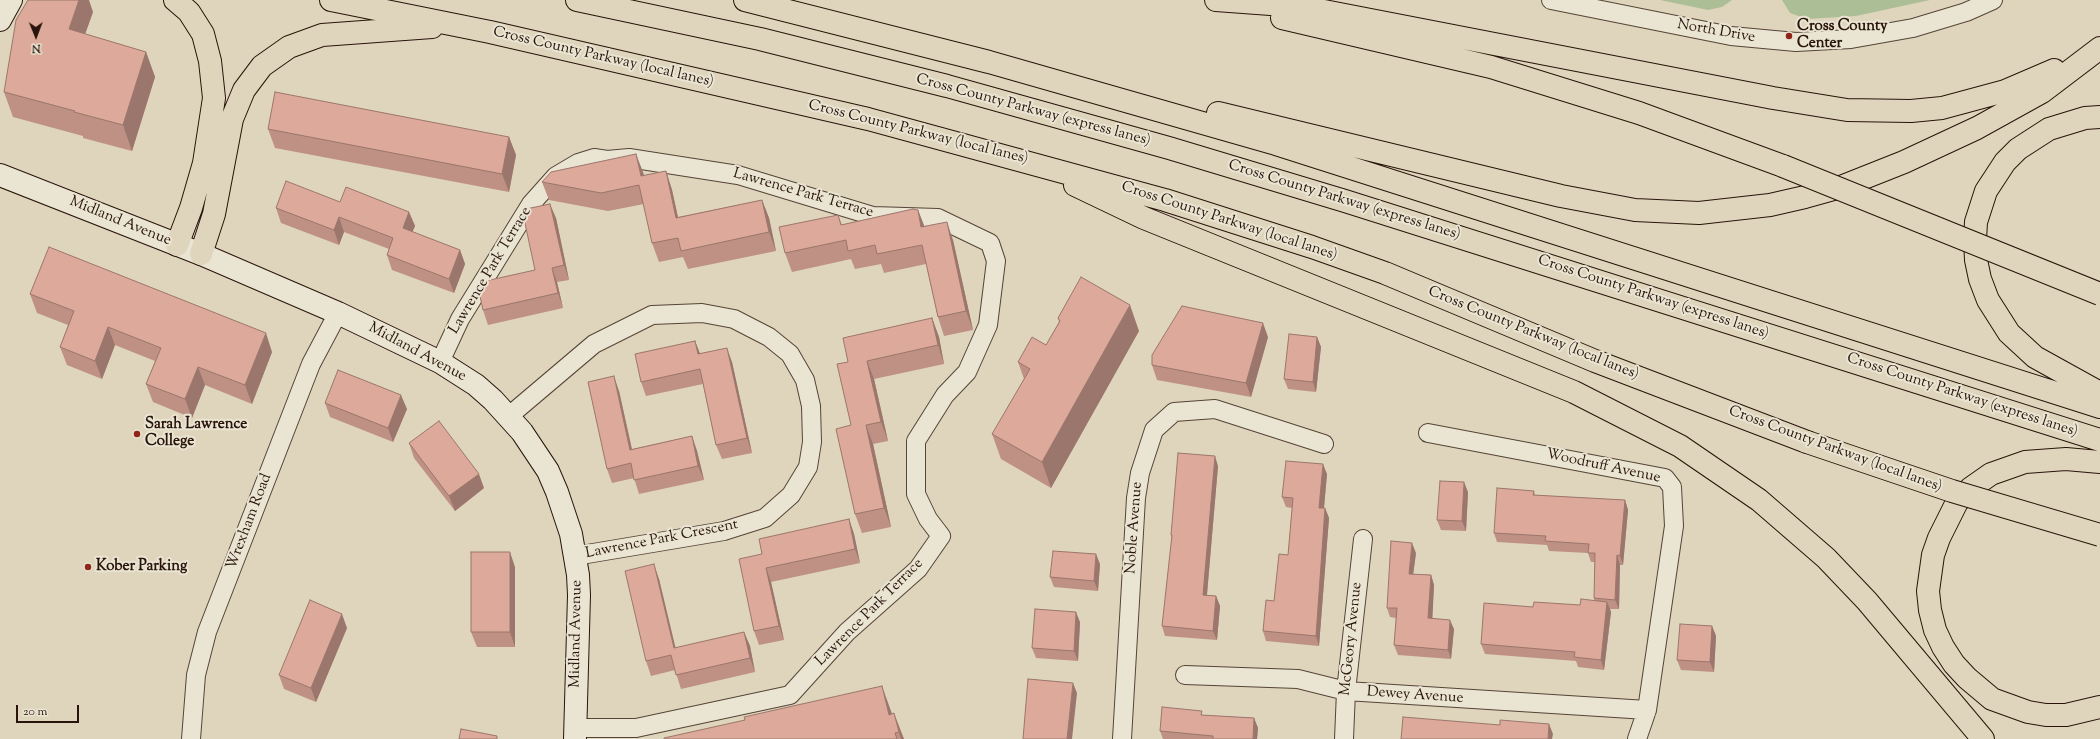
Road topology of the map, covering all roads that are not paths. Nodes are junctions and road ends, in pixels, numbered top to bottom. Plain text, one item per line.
1 (11, 0) edge
2 (175, 0) edge
3 (331, 0) edge
4 (577, 0) edge
5 (745, 0) edge
6 (1199, 0) edge
7 (1216, 0) edge
8 (1551, 0) edge
9 (1993, 0) edge
10 (0, 20) edge
11 (458, 25) junction
12 (2100, 47) edge
13 (989, 62) junction
14 (2100, 117) edge
15 (1017, 158) junction
16 (0, 175) edge
17 (177, 245) junction
18 (201, 254) junction
19 (2100, 294) edge
20 (338, 313) junction
21 (440, 362) junction
22 (2100, 393) edge
23 (2100, 407) edge
24 (508, 416) junction
25 (1428, 432) dead end
26 (2100, 440) edge
27 (1324, 444) dead end
28 (2100, 462) edge
29 (2100, 535) edge
30 (1363, 539) dead end
31 (575, 556) junction
32 (1185, 675) dead end
33 (1346, 692) junction
34 (2100, 707) edge
35 (1647, 710) junction
36 (575, 733) edge
37 (191, 739) edge
38 (1122, 739) edge
39 (1344, 739) edge
40 (1637, 739) edge
41 (1983, 739) edge

1 - 10 street
2 - 17 highway
3 - 11 highway, Cross County Parkway (local lanes)
4 - 26 highway, Cross County Parkway (express lanes)
5 - 13 highway, Cross County Parkway (express lanes)
6 - 19 highway, bridge
7 - 12 highway
8 - 9 street, North Drive
11 - 15 highway, Cross County Parkway (local lanes)
11 - 18 highway
12 - 13 highway
13 - 23 highway, Cross County Parkway (express lanes)
14 - 22 highway
15 - 29 highway, Cross County Parkway (local lanes), bridge
15 - 41 highway
16 - 17 street, Midland Avenue
17 - 18 street, Midland Avenue
18 - 20 street, Midland Avenue
20 - 21 street, Midland Avenue
20 - 37 street, Wrexham Road
21 - 24 street, Midland Avenue
21 - 36 street, Lawrence Park Terrace
24 - 31 street, Midland Avenue
24 - 31 street, Lawrence Park Crescent
25 - 35 street, Woodruff Avenue
27 - 38 street, Noble Avenue
28 - 34 highway
30 - 33 street, McGeory Avenue
31 - 36 street, Midland Avenue
32 - 33 street, Dewey Avenue
33 - 35 street, Dewey Avenue
33 - 39 street, McGeory Avenue
35 - 40 street, Woodruff Avenue

